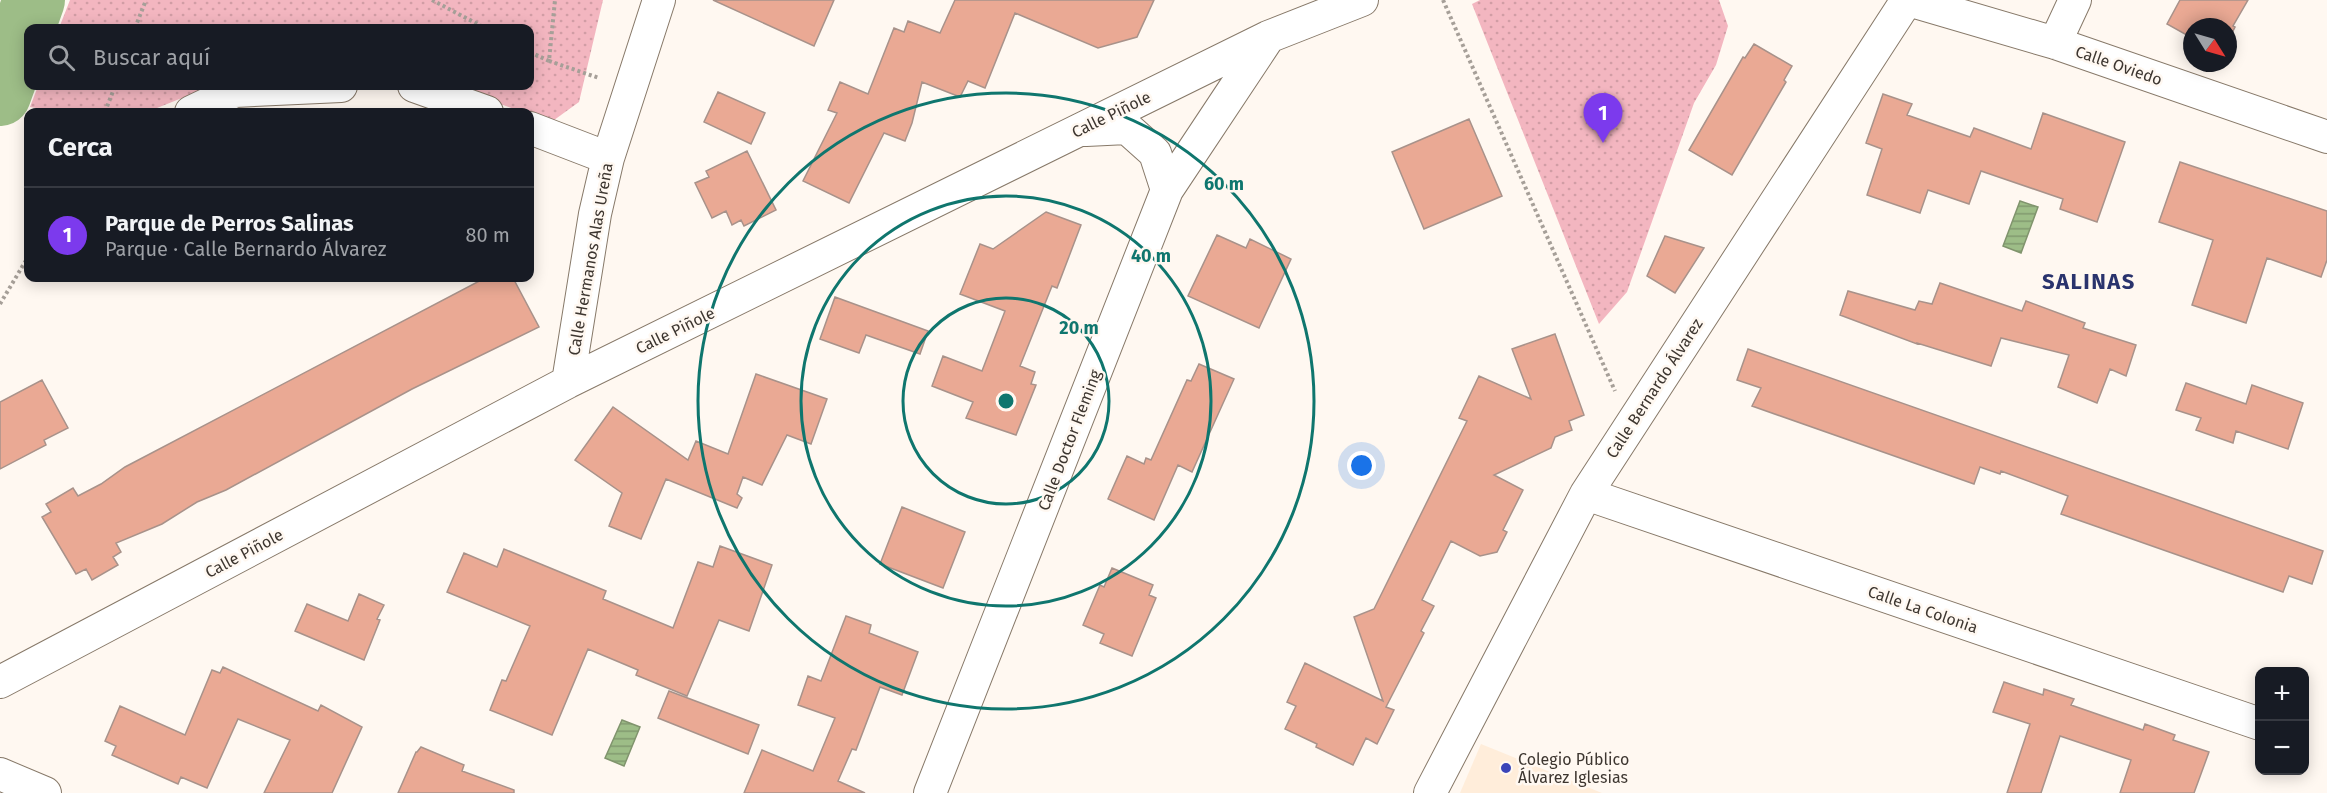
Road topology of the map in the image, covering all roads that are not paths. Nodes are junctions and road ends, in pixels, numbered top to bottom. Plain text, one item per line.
1 (659, 0) edge
2 (1360, 0) edge
3 (1907, 0) edge
4 (2075, 0) edge
5 (1268, 37) junction
6 (2055, 43) junction
7 (270, 90) edge
8 (425, 90) edge
9 (200, 108) edge
10 (476, 108) edge
11 (534, 130) edge
12 (1079, 130) junction
13 (2327, 137) edge
14 (608, 158) junction
15 (1167, 190) junction
16 (568, 382) junction
17 (1586, 494) junction
18 (0, 682) edge
19 (2255, 723) edge
20 (0, 774) edge
21 (45, 793) edge
22 (930, 793) edge
23 (1430, 793) edge

1 - 14 street, Calle Hermanos Alas Ureña
2 - 5 street, Calle Piñole
3 - 6 street, Calle Oviedo
3 - 17 street, Calle Bernardo Álvarez
4 - 6 street
5 - 12 street, Calle Piñole
5 - 15 street, Calle Doctor Fleming
6 - 13 street, Calle Oviedo
7 - 9 street
8 - 10 street
11 - 14 street
12 - 15 street
12 - 16 street, Calle Piñole
14 - 16 street, Calle Hermanos Alas Ureña
15 - 22 street, Calle Doctor Fleming
16 - 18 street, Calle Piñole
17 - 19 street, Calle La Colonia
17 - 23 street, Calle Bernardo Álvarez
20 - 21 street

